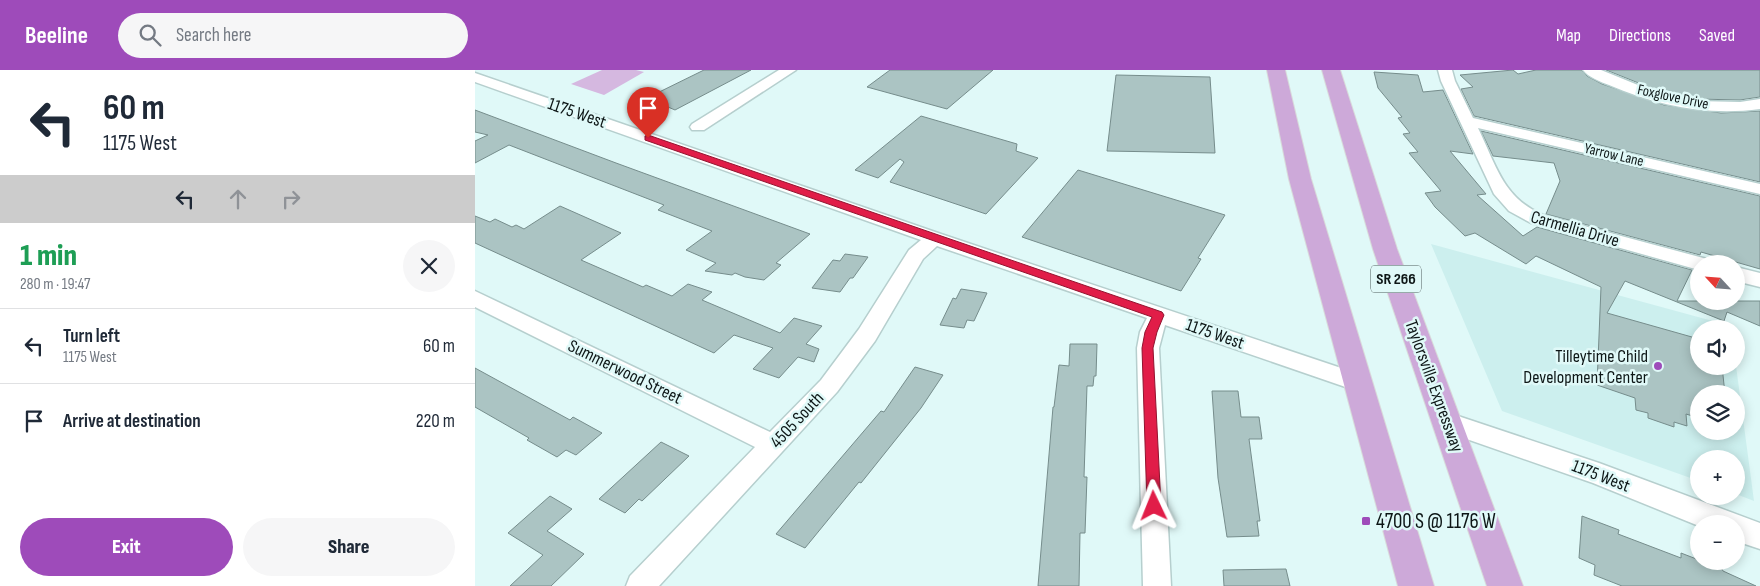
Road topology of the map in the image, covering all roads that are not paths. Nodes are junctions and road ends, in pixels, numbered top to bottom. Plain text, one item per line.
1 (789, 70) edge
2 (1276, 70) edge
3 (1331, 70) edge
4 (1445, 70) edge
5 (1590, 70) edge
6 (475, 77) edge
7 (1760, 104) edge
8 (1467, 121) junction
9 (698, 127) dead end
10 (1760, 190) edge
11 (934, 238) junction
12 (1690, 261) edge
13 (1745, 276) edge
14 (1760, 280) edge
15 (475, 298) edge
16 (1159, 315) junction
17 (1360, 383) junction
18 (1446, 422) junction
19 (774, 445) junction
20 (1703, 515) edge
21 (1745, 531) edge
22 (1760, 536) edge
23 (641, 586) edge
24 (1157, 586) edge
25 (1416, 586) edge
26 (1505, 586) edge

1 - 9 street
2 - 17 main road
3 - 18 main road, Taylorsville Expressway / SR 266
4 - 8 street, Carmellia Drive
5 - 7 street, Foxglove Drive
6 - 11 street, 1175 West
8 - 10 street, Yarrow Lane
8 - 12 street, Carmellia Drive
11 - 16 street, 1175 West
11 - 19 street, 4505 South
13 - 14 street
15 - 19 street, Summerwood Street
16 - 17 street, 1175 West
16 - 24 street
17 - 25 main road
18 - 20 street, 1175 West
18 - 26 main road, Taylorsville Expressway / SR 266
19 - 23 street, 4505 South
21 - 22 street

